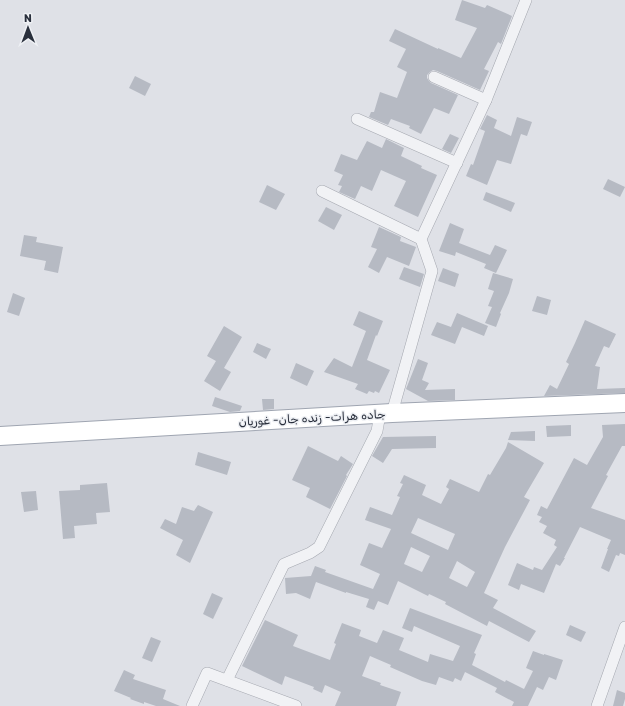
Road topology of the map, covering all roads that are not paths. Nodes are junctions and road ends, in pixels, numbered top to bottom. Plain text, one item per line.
1 (526, 0) edge
2 (434, 77) dead end
3 (486, 100) junction
4 (357, 119) dead end
5 (457, 163) junction
6 (322, 191) dead end
7 (420, 239) junction
8 (625, 403) edge
9 (386, 414) junction
10 (0, 436) edge
11 (625, 627) edge
12 (227, 680) junction
13 (192, 706) edge
14 (296, 706) edge
15 (597, 706) edge

1 - 3 street
2 - 3 street
3 - 5 street
4 - 5 street
5 - 7 street
6 - 7 street
7 - 9 street
8 - 9 main road, جاده هرات- زنده جان- غوریان
9 - 10 main road, جاده هرات- زنده جان- غوریان
9 - 12 street
11 - 15 street
12 - 13 street
12 - 14 street

